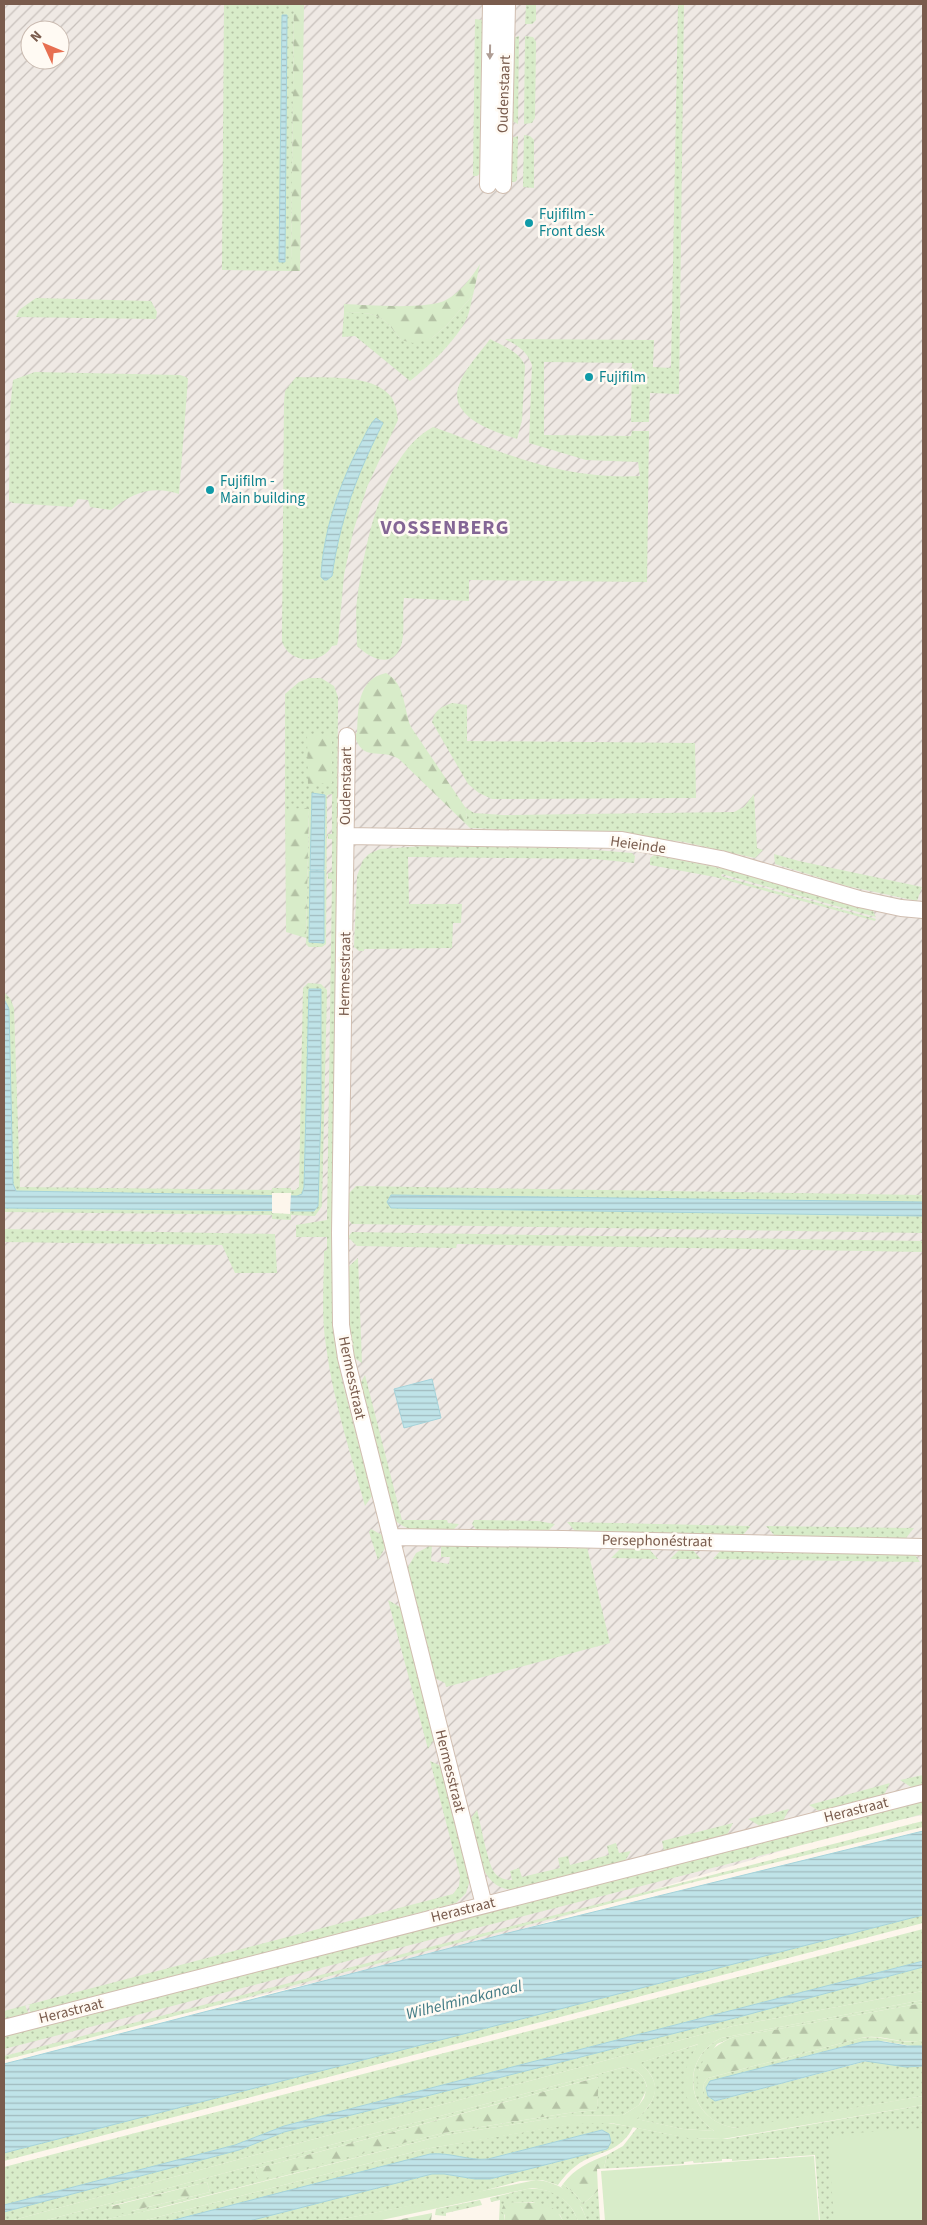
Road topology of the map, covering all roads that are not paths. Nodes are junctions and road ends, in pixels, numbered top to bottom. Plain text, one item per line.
1 (491, 4) edge
2 (507, 4) edge
3 (347, 736) dead end
4 (346, 836) junction
5 (923, 910) edge
6 (391, 1537) junction
7 (923, 1547) edge
8 (923, 1793) edge
9 (484, 1905) junction
10 (4, 2028) edge

1 -> 2 street, Oudenstaart
3 - 4 street, Oudenstaart
4 - 5 street, Heieinde
4 - 6 street, Hermesstraat
6 - 7 street, Persephonéstraat
6 - 9 street, Hermesstraat
8 - 9 street, Herastraat
9 - 10 street, Herastraat

